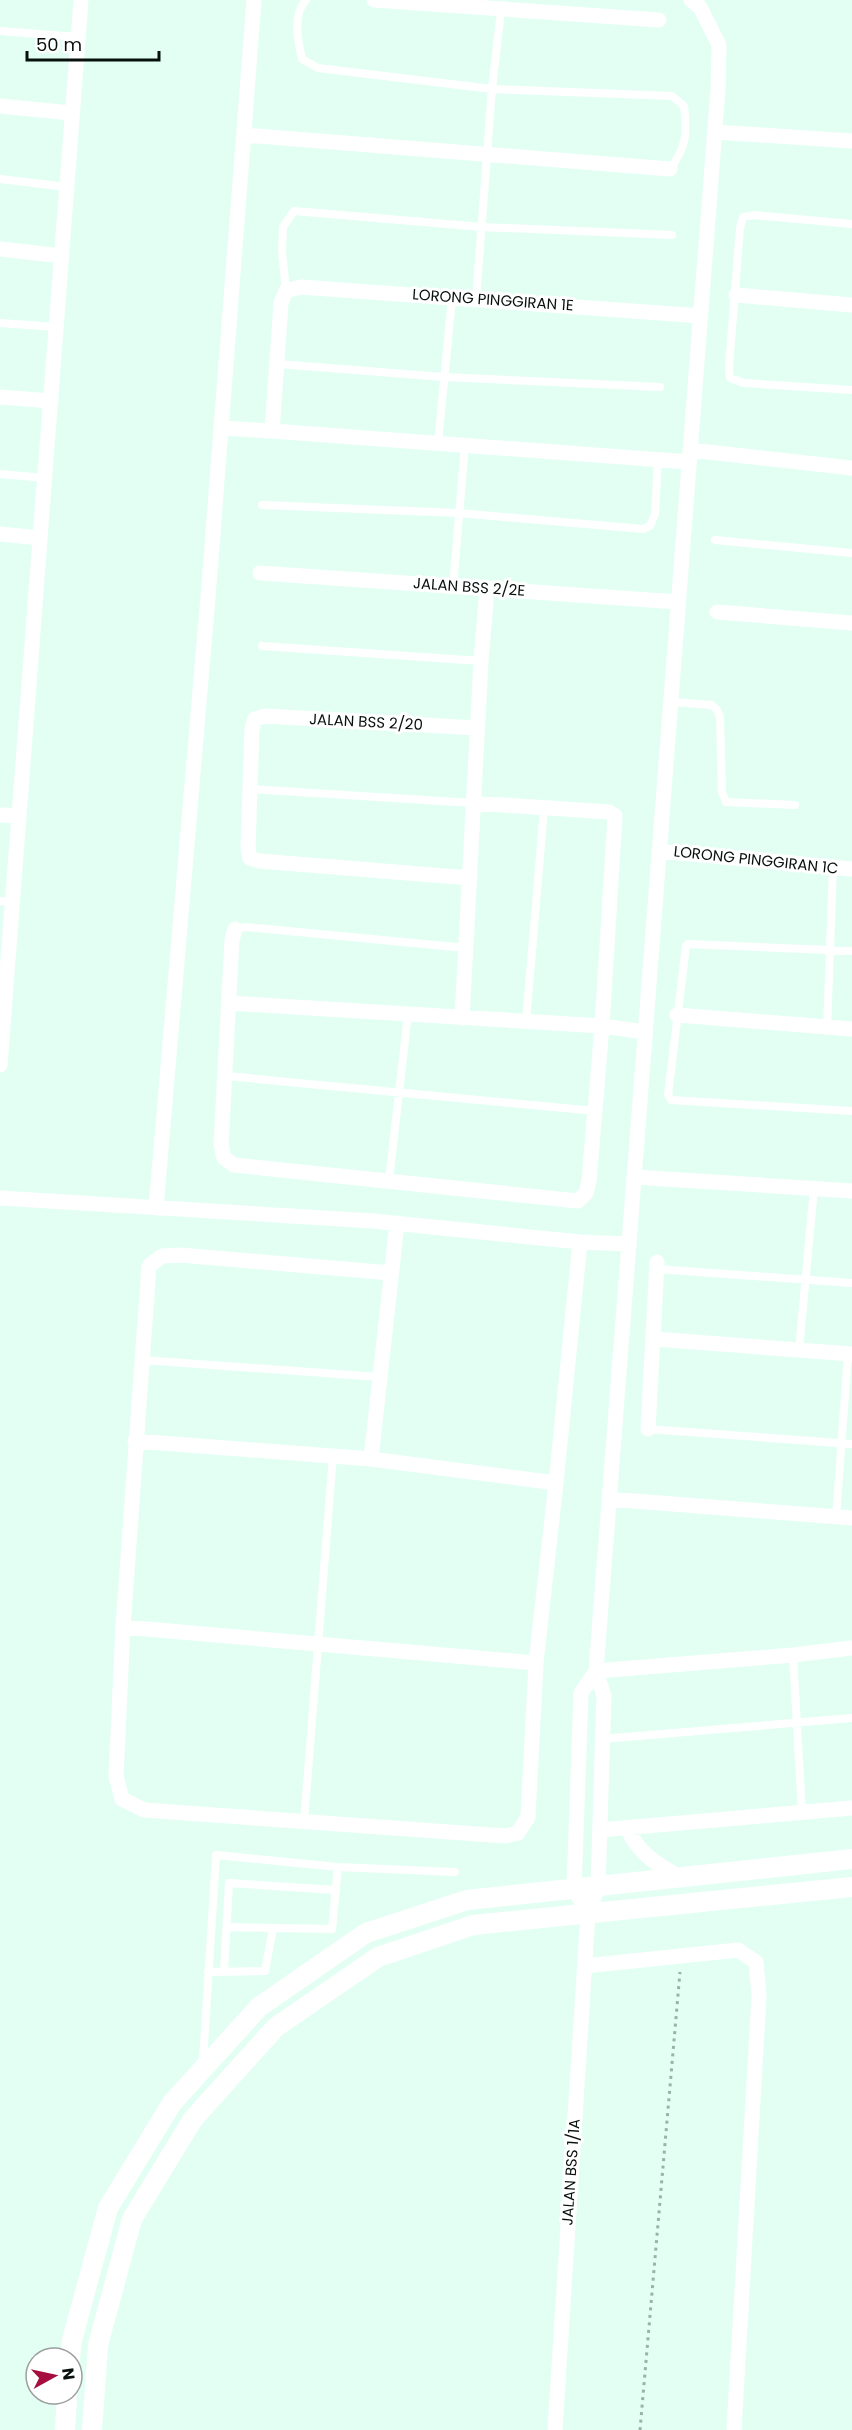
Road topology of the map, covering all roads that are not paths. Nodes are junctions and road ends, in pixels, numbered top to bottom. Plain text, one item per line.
1 (81, 0) edge
2 (254, 0) edge
3 (306, 0) edge
4 (374, 0) edge
5 (691, 0) edge
6 (502, 5) edge
7 (660, 20) dead end
8 (0, 31) edge
9 (78, 37) junction
10 (492, 89) junction
11 (0, 106) edge
12 (71, 113) junction
13 (715, 132) junction
14 (244, 135) junction
15 (852, 141) edge
16 (489, 154) junction
17 (670, 169) joint
18 (0, 179) edge
19 (67, 187) junction
20 (852, 224) edge
21 (482, 227) junction
22 (672, 235) dead end
23 (0, 249) edge
24 (62, 256) junction
25 (286, 291) junction
26 (736, 295) junction
27 (452, 297) junction
28 (476, 299) junction
29 (852, 305) edge
30 (701, 316) junction
31 (0, 323) edge
32 (56, 327) junction
33 (278, 364) junction
34 (444, 377) junction
35 (660, 387) dead end
36 (852, 390) edge
37 (0, 397) edge
38 (51, 401) junction
39 (222, 428) junction
40 (273, 431) junction
41 (438, 443) junction
42 (465, 445) junction
43 (690, 456) junction
44 (658, 459) junction
45 (852, 468) edge
46 (0, 474) edge
47 (45, 478) junction
48 (262, 505) dead end
49 (459, 513) junction
50 (0, 534) edge
51 (39, 538) junction
52 (715, 540) dead end
53 (852, 553) edge
54 (260, 573) dead end
55 (453, 586) junction
56 (487, 588) junction
57 (678, 602) junction
58 (717, 612) dead end
59 (852, 623) edge
60 (262, 646) dead end
61 (481, 661) junction
62 (671, 702) junction
63 (477, 728) junction
64 (250, 789) junction
65 (473, 803) junction
66 (795, 805) dead end
67 (544, 806) junction
68 (0, 815) edge
69 (19, 816) junction
70 (659, 851) junction
71 (833, 868) junction
72 (852, 869) edge
73 (470, 878) junction
74 (6, 901) edge
75 (236, 929) joint
76 (466, 948) junction
77 (830, 949) junction
78 (852, 951) edge
79 (3, 979) edge
80 (229, 1003) junction
81 (408, 1014) junction
82 (677, 1015) junction
83 (462, 1018) junction
84 (526, 1022) junction
85 (602, 1026) junction
86 (827, 1028) junction
87 (852, 1029) edge
88 (645, 1032) junction
89 (0, 1065) edge
90 (226, 1076) junction
91 (398, 1092) junction
92 (595, 1111) junction
93 (852, 1111) edge
94 (634, 1177) junction
95 (389, 1180) junction
96 (814, 1188) junction
97 (852, 1191) edge
98 (0, 1198) edge
99 (156, 1208) junction
100 (397, 1223) junction
101 (580, 1242) junction
102 (629, 1244) junction
103 (657, 1265) joint
104 (392, 1273) junction
105 (804, 1280) junction
106 (852, 1282) edge
107 (654, 1339) junction
108 (799, 1350) junction
109 (850, 1354) edge
110 (141, 1360) junction
111 (380, 1377) junction
112 (648, 1429) joint
113 (135, 1441) junction
114 (842, 1443) junction
115 (852, 1443) edge
116 (333, 1455) junction
117 (371, 1459) junction
118 (556, 1484) junction
119 (609, 1499) junction
120 (836, 1517) junction
121 (852, 1518) edge
122 (123, 1628) junction
123 (318, 1644) junction
124 (852, 1648) edge
125 (793, 1655) junction
126 (536, 1663) junction
127 (596, 1671) junction
128 (852, 1718) edge
129 (797, 1723) junction
130 (602, 1739) junction
131 (852, 1808) edge
132 (802, 1813) junction
133 (304, 1823) junction
134 (627, 1828) junction
135 (600, 1830) junction
136 (852, 1859) edge
137 (338, 1867) junction
138 (455, 1872) dead end
139 (682, 1878) junction
140 (598, 1887) junction
141 (852, 1887) edge
142 (574, 1889) junction
143 (336, 1890) junction
144 (588, 1913) junction
145 (227, 1927) junction
146 (273, 1928) junction
147 (585, 1966) junction
148 (224, 1971) junction
149 (208, 1972) junction
150 (203, 2069) junction
151 (71, 2346) edge
152 (67, 2406) edge
153 (65, 2430) edge
154 (92, 2430) edge
155 (555, 2430) edge
156 (734, 2430) edge

1 - 9 street
2 - 14 street
3 - 10 lane
4 - 6 street
5 - 13 street
6 - 7 street
6 - 10 lane
8 - 9 lane
9 - 12 street
10 - 16 lane
10 - 17 lane
11 - 12 street
12 - 19 street
13 - 15 street
13 - 30 street
14 - 16 street
14 - 39 street
16 - 17 street
16 - 21 lane
18 - 19 lane
19 - 24 street
20 - 26 lane
21 - 22 lane
21 - 25 lane
21 - 28 lane
23 - 24 street
24 - 32 street
25 - 27 street, LORONG PINGGIRAN 1E
25 - 33 street
26 - 29 street
26 - 36 lane
27 - 28 street, LORONG PINGGIRAN 1E
27 - 34 lane
28 - 30 street, LORONG PINGGIRAN 1E
30 - 43 street
31 - 32 lane
32 - 38 street
33 - 34 lane
33 - 40 street
34 - 35 lane
34 - 41 lane
37 - 38 street
38 - 47 street
39 - 40 street
39 - 99 street
40 - 41 street
41 - 42 street
42 - 44 street
42 - 49 lane
43 - 44 street
43 - 45 street
43 - 57 street
44 - 49 lane
46 - 47 lane
47 - 51 street
48 - 49 lane
49 - 55 lane
50 - 51 street
51 - 69 street
52 - 53 lane
54 - 55 street, JALAN BSS 2/2E
55 - 56 street, JALAN BSS 2/2E
56 - 57 street, JALAN BSS 2/2E
56 - 61 street
57 - 62 street
58 - 59 street
60 - 61 lane
61 - 63 street
62 - 66 lane
62 - 70 street
63 - 64 street, JALAN BSS 2/20
63 - 65 street
64 - 65 lane
64 - 73 street
65 - 67 street
65 - 73 street
67 - 84 lane
67 - 85 street
68 - 69 street
69 - 74 street
70 - 71 street, LORONG PINGGIRAN 1C
70 - 88 street
71 - 72 street, LORONG PINGGIRAN 1C
71 - 77 lane
73 - 76 street
74 - 79 street
75 - 76 lane
75 - 80 street
76 - 83 street
77 - 78 lane
77 - 82 lane
77 - 86 lane
79 - 89 street
80 - 81 street
80 - 90 street
81 - 83 street
81 - 91 lane
82 - 86 street
82 - 93 lane
83 - 84 street
84 - 85 street
85 - 88 street
85 - 92 street
86 - 87 street
88 - 94 street
90 - 91 lane
90 - 95 street
91 - 92 lane
91 - 95 lane
92 - 95 street
94 - 96 street
94 - 102 street
96 - 97 street
96 - 105 lane
98 - 99 street
99 - 100 street
100 - 101 street
100 - 104 street
101 - 102 street
101 - 118 street
102 - 119 street
103 - 105 lane
103 - 107 street
104 - 110 street
104 - 111 street
105 - 106 lane
105 - 108 lane
107 - 108 street
107 - 112 street
108 - 109 street
109 - 114 lane
110 - 111 lane
110 - 113 street
111 - 117 street
112 - 114 lane
113 - 116 street
113 - 122 street
114 - 115 lane
114 - 120 lane
116 - 117 street
116 - 123 lane
117 - 118 street
118 - 126 street
119 - 120 street
119 - 127 street
120 - 121 street
122 - 123 street
122 - 133 street
123 - 126 street
123 - 133 lane
124 - 125 street
125 - 127 street
125 - 129 lane
126 - 133 street
127 - 130 street, JALAN BSS 1/1A
127 - 142 street
128 - 129 lane
129 - 130 lane
129 - 132 lane
130 - 135 street, JALAN BSS 1/1A
131 - 132 street
132 - 134 street
134 - 135 street
134 - 139 street
135 - 140 street, JALAN BSS 1/1A
136 - 139 street
137 - 138 lane
137 - 143 lane
137 - 149 lane
139 - 140 street
140 - 142 street
140 - 144 street, JALAN BSS 1/1A
141 - 144 street
142 - 144 street
142 - 150 street
143 - 145 lane
143 - 146 lane
144 - 147 street, JALAN BSS 1/1A
144 - 154 street
145 - 146 lane
145 - 148 lane
146 - 148 lane
147 - 155 street, JALAN BSS 1/1A
147 - 156 street
148 - 149 lane
149 - 150 lane
150 - 151 street
152 - 153 street

